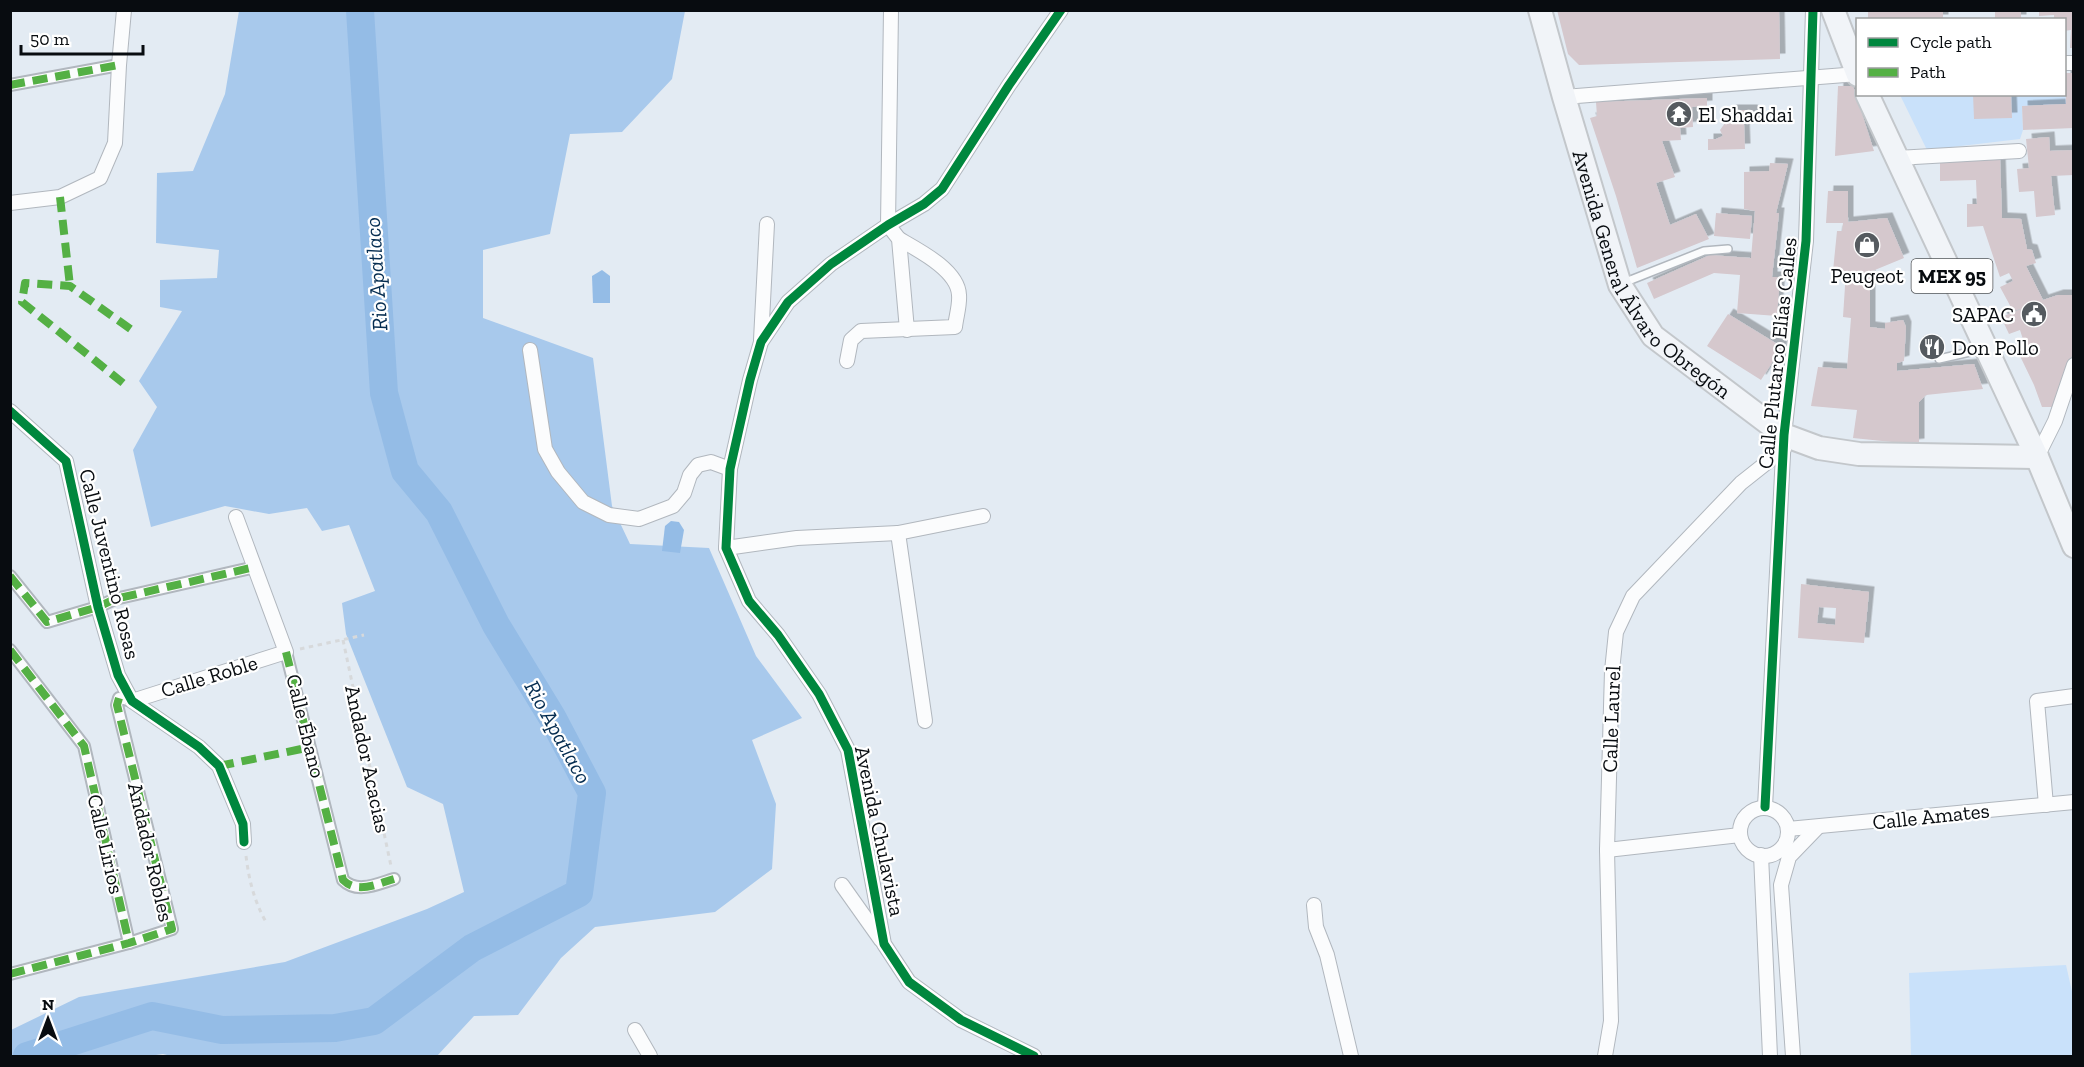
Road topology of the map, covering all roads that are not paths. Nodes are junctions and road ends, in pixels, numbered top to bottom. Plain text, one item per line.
1 (124, 10) edge
2 (891, 10) edge
3 (1061, 10) edge
4 (1540, 10) edge
5 (1813, 10) edge
6 (1833, 10) edge
7 (119, 65) junction
8 (1856, 71) edge
9 (1856, 74) edge
10 (1810, 78) junction
11 (10, 85) edge
12 (1868, 96) edge
13 (1564, 97) junction
14 (2019, 151) dead end
15 (1897, 158) junction
16 (10, 203) edge
17 (767, 224) dead end
18 (888, 225) junction
19 (899, 239) junction
20 (1728, 249) dead end
21 (1620, 285) junction
22 (907, 330) junction
23 (761, 342) junction
24 (1986, 348) junction
25 (530, 350) dead end
26 (1940, 359) dead end
27 (847, 361) dead end
28 (2073, 365) edge
29 (15, 415) edge
30 (10, 429) edge
31 (1784, 442) junction
32 (2037, 457) junction
33 (730, 469) junction
34 (983, 516) dead end
35 (236, 517) dead end
36 (898, 533) junction
37 (2073, 546) edge
38 (726, 548) junction
39 (255, 567) junction
40 (10, 576) edge
41 (98, 607) junction
42 (10, 650) edge
43 (286, 652) junction
44 (2073, 696) edge
45 (132, 700) junction
46 (925, 721) dead end
47 (2073, 802) edge
48 (2046, 805) junction
49 (1765, 807) junction
50 (1818, 827) junction
51 (1788, 829) junction
52 (1740, 835) junction
53 (244, 842) road end
54 (1607, 849) junction
55 (1761, 855) junction
56 (394, 879) road end
57 (842, 885) dead end
58 (1314, 905) dead end
59 (129, 943) junction
60 (884, 944) junction
61 (10, 974) edge
62 (635, 1030) dead end
63 (1029, 1055) edge
64 (650, 1056) edge
65 (1351, 1056) edge
66 (1605, 1056) edge
67 (1770, 1056) edge
68 (1793, 1056) edge

1 - 7 street
2 - 18 street
3 - 18 street, Avenida Chulavista
4 - 13 main road, Avenida General Álvaro Obregón
5 - 10 street, Calle Plutarco Elías Calles
6 - 8 main road
7 - 11 street
7 - 16 street
9 - 10 street
10 - 13 street
10 - 31 street, Calle Plutarco Elías Calles
12 - 15 main road, MEX 95
13 - 21 main road, Avenida General Álvaro Obregón
14 - 15 street
15 - 24 main road, MEX 95
17 - 23 street
18 - 19 street
18 - 23 street, Avenida Chulavista
19 - 22 street
19 - 22 street
20 - 21 lane
21 - 31 main road, Avenida General Álvaro Obregón
22 - 27 street
23 - 33 street, Avenida Chulavista
24 - 26 lane
24 - 32 main road, MEX 95
25 - 33 street
28 - 32 street
29 - 30 street
29 - 41 street, Calle Juventino Rosas
31 - 32 main road, Avenida General Álvaro Obregón
31 - 49 street, Calle Plutarco Elías Calles
31 - 54 street, Calle Laurel
32 - 37 main road, MEX 95
33 - 38 street, Avenida Chulavista
34 - 36 street
35 - 39 street, Calle Ébano
36 - 38 street
36 - 46 street
38 - 60 street, Avenida Chulavista
39 - 41 street
39 - 43 street, Calle Ébano
40 - 41 street
41 - 45 street, Calle Juventino Rosas
42 - 59 street, Calle Lirios
43 - 45 street, Calle Roble
43 - 56 street, Calle Ébano
44 - 48 street
45 - 53 street, Calle Juventino Rosas
45 - 59 street, Andador Robles
47 - 48 street, Calle Amates
48 - 50 street, Calle Amates
49 - 51 street
49 - 52 street
50 - 51 street, Calle Amates
50 - 68 street
51 - 55 street
52 - 54 street
52 - 55 street
54 - 66 street, Calle Laurel
55 - 67 street
57 - 60 street
58 - 65 street
59 - 61 street, Andador Robles
60 - 63 street, Avenida Chulavista
62 - 64 street

